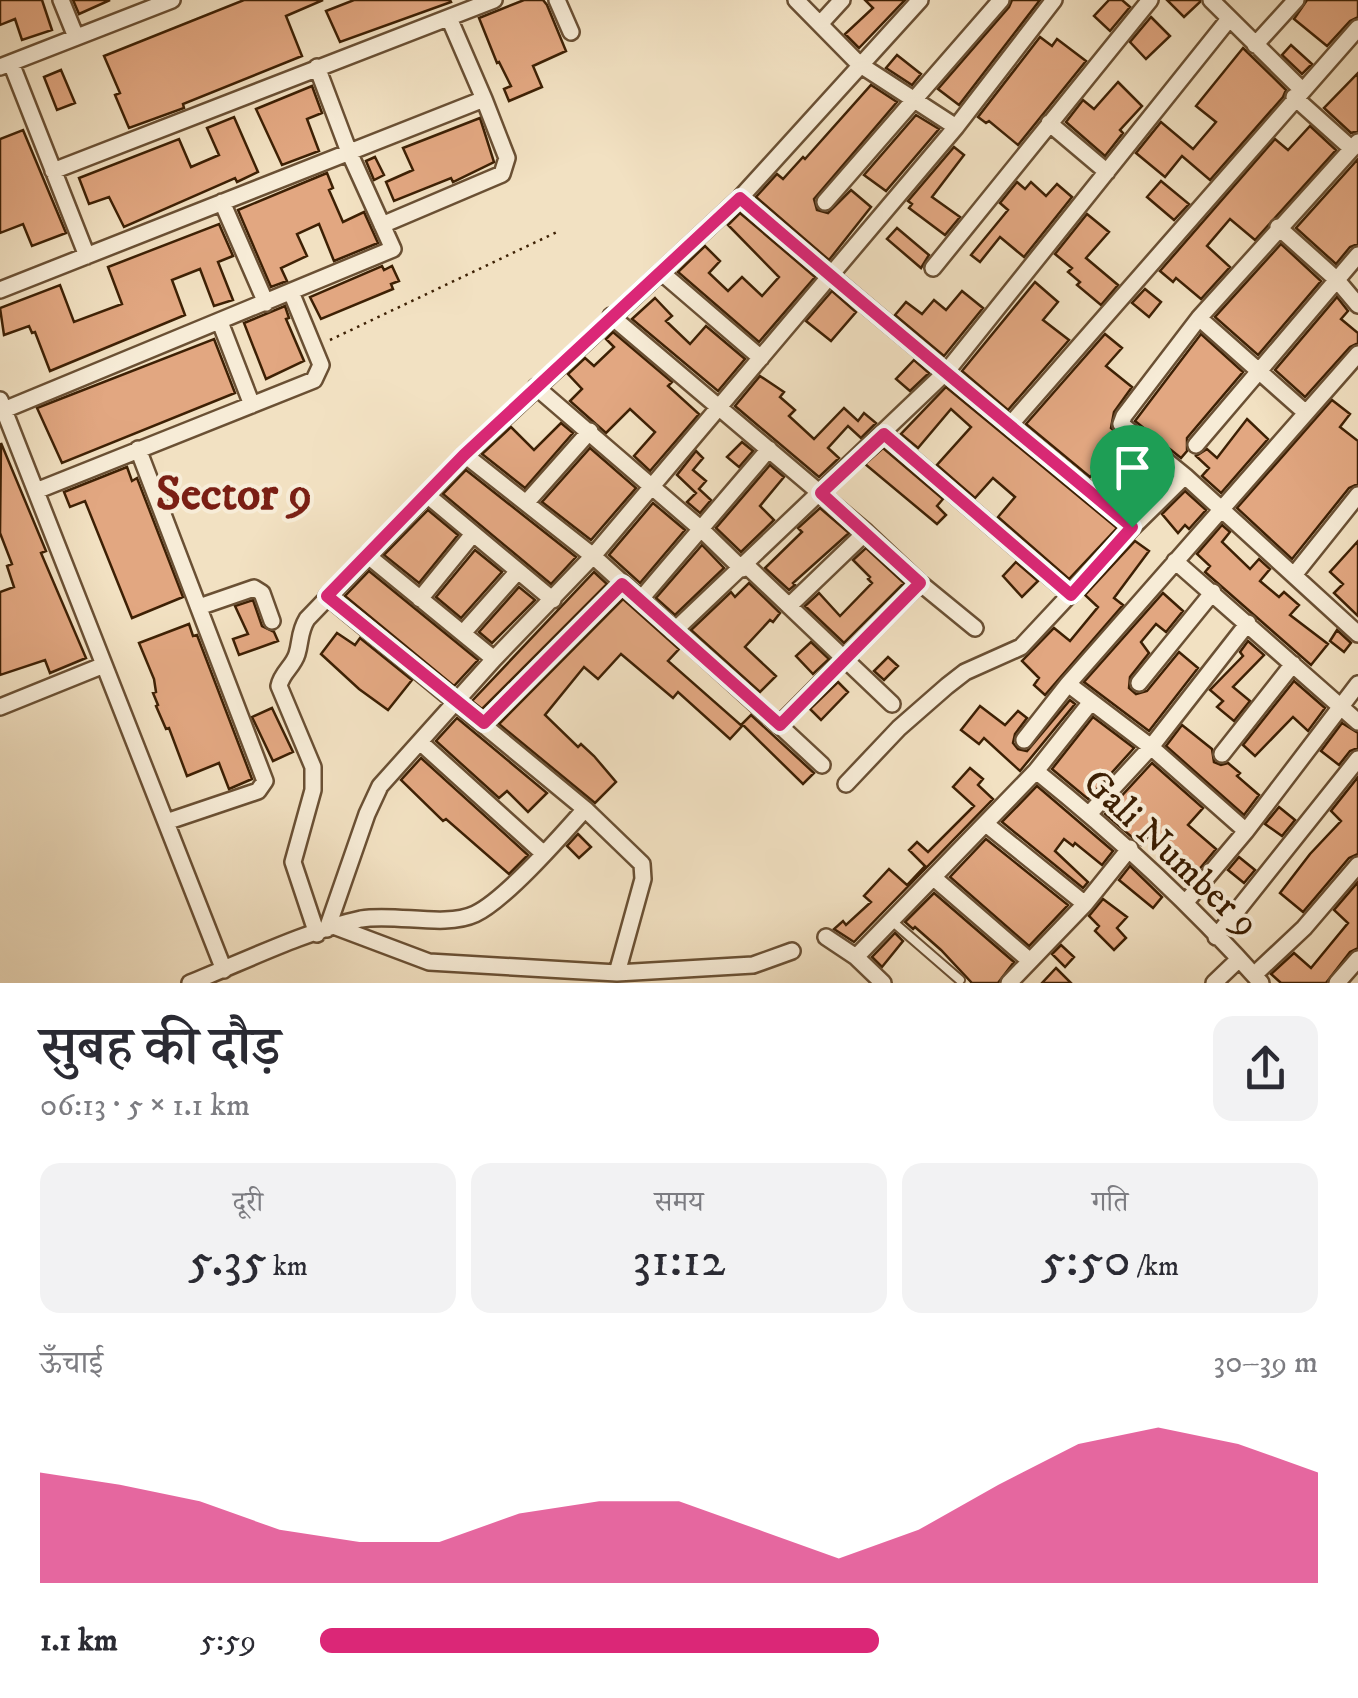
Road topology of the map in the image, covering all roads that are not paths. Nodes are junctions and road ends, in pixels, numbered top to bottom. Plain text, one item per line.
1 (60, 0) edge
2 (172, 0) edge
3 (494, 0) edge
4 (557, 0) edge
5 (796, 0) edge
6 (842, 0) edge
7 (920, 0) edge
8 (1001, 0) edge
9 (1054, 0) edge
10 (1150, 0) edge
11 (1296, 0) edge
12 (1213, 1) edge
13 (449, 18) junction
14 (1229, 19) junction
15 (820, 24) junction
16 (1358, 28) edge
17 (572, 32) dead end
18 (76, 38) junction
19 (1254, 45) junction
20 (860, 64) junction
21 (5, 65) edge
22 (318, 68) junction
23 (1298, 93) junction
24 (484, 99) junction
25 (914, 99) junction
26 (1049, 123) junction
27 (956, 127) junction
28 (349, 152) junction
29 (1353, 153) edge
30 (53, 171) junction
31 (1106, 172) junction
32 (740, 198) junction
33 (222, 202) junction
34 (825, 202) dead end
35 (382, 226) junction
36 (1278, 228) junction
37 (87, 256) junction
38 (1358, 256) edge
39 (933, 268) dead end
40 (662, 273) junction
41 (832, 277) junction
42 (1336, 279) junction
43 (0, 290) edge
44 (290, 292) junction
45 (266, 303) junction
46 (1358, 306) edge
47 (611, 316) junction
48 (1199, 318) junction
49 (220, 322) junction
50 (1358, 354) edge
51 (761, 358) junction
52 (1261, 370) junction
53 (947, 371) junction
54 (536, 387) junction
55 (252, 404) junction
56 (2, 405) edge
57 (720, 407) junction
58 (1306, 413) junction
59 (1010, 425) junction
60 (590, 432) junction
61 (884, 434) junction
62 (1196, 445) dead end
63 (138, 449) junction
64 (770, 449) junction
65 (464, 455) junction
66 (1185, 476) junction
67 (652, 486) junction
68 (36, 491) junction
69 (821, 493) junction
70 (426, 495) junction
71 (526, 502) junction
72 (1355, 504) edge
73 (1221, 510) junction
74 (1132, 527) junction
75 (701, 529) junction
76 (866, 532) junction
77 (473, 534) junction
78 (367, 555) junction
79 (593, 556) junction
80 (1175, 561) junction
81 (744, 567) junction
82 (518, 571) junction
83 (1294, 575) junction
84 (920, 583) junction
85 (622, 584) junction
86 (1213, 592) junction
87 (1071, 595) junction
88 (327, 596) junction
89 (420, 599) junction
90 (552, 600) junction
91 (640, 600) junction
92 (789, 606) junction
93 (199, 607) junction
94 (272, 621) dead end
95 (1248, 622) junction
96 (974, 628) dead end
97 (674, 631) junction
98 (463, 634) junction
99 (1358, 634) edge
100 (494, 659) junction
101 (848, 660) junction
102 (1293, 664) junction
103 (104, 666) junction
104 (1139, 683) dead end
105 (1068, 684) junction
106 (1358, 684) edge
107 (456, 701) junction
108 (1091, 702) junction
109 (892, 704) dead end
110 (1340, 706) junction
111 (0, 707) edge
112 (1358, 722) edge
113 (484, 723) junction
114 (780, 725) junction
115 (1024, 740) dead end
116 (420, 742) junction
117 (1151, 747) junction
118 (1222, 754) dead end
119 (1358, 759) edge
120 (822, 765) dead end
121 (1036, 771) junction
122 (846, 784) dead end
123 (585, 809) junction
124 (1089, 814) junction
125 (166, 822) junction
126 (986, 824) junction
127 (1246, 830) junction
128 (1130, 848) junction
129 (544, 854) junction
130 (1358, 865) edge
131 (934, 878) junction
132 (1186, 902) junction
133 (1084, 904) junction
134 (893, 922) junction
135 (326, 930) junction
136 (826, 937) dead end
137 (1216, 937) junction
138 (792, 951) dead end
139 (856, 957) junction
140 (1239, 959) junction
141 (1358, 959) edge
142 (1030, 961) junction
143 (224, 970) junction
144 (616, 972) junction
145 (1257, 979) edge
146 (960, 980) dead end
147 (190, 983) edge
148 (883, 983) edge
149 (1009, 983) edge
150 (1214, 983) edge
151 (1337, 983) edge

1 - 18 street
2 - 18 street
3 - 13 street
4 - 17 street
5 - 15 street
6 - 15 street
7 - 20 street
8 - 25 street
9 - 27 street
10 - 26 street
11 - 19 street
12 - 14 street
13 - 22 street
13 - 24 street
14 - 19 street
14 - 31 street
15 - 20 street
16 - 23 street
18 - 21 street
19 - 23 street
20 - 25 street
20 - 32 street
21 - 30 street
22 - 28 street
22 - 30 street
23 - 29 street
23 - 59 street
24 - 28 street
24 - 35 street
25 - 27 street
25 - 34 street
26 - 31 street
26 - 39 street
27 - 41 street
28 - 33 street
28 - 35 street
29 - 36 street
30 - 37 street
31 - 53 street
32 - 40 street
32 - 41 street
33 - 37 street
33 - 45 street
35 - 44 street
36 - 42 street
36 - 48 street
37 - 43 street
38 - 42 street
40 - 47 street
40 - 51 street
41 - 51 street
41 - 53 street
42 - 46 street
42 - 52 street
44 - 45 street
44 - 55 street
45 - 49 street
47 - 54 street
47 - 57 street
48 - 52 street
48 - 66 street
49 - 55 street
49 - 56 street
50 - 58 street
51 - 57 street
52 - 58 street
52 - 62 street
53 - 59 street
53 - 61 street
54 - 60 street
54 - 65 street
55 - 63 street
56 - 68 street
57 - 64 street
57 - 67 street
58 - 73 street
59 - 74 street
60 - 67 street
60 - 71 street
61 - 69 street
61 - 87 street
63 - 68 street
63 - 93 street
64 - 69 street
64 - 75 street
65 - 70 street
65 - 71 street
66 - 73 street
66 - 74 street
67 - 75 street
67 - 79 street
68 - 103 street
69 - 76 street
69 - 81 street
70 - 77 street
70 - 78 street
71 - 79 street
72 - 83 street
73 - 80 street
73 - 83 street
74 - 87 street
75 - 81 street
75 - 91 street
76 - 84 street
76 - 92 street
77 - 82 street
77 - 89 street
78 - 88 street
78 - 89 street
79 - 85 street
79 - 90 street
80 - 86 street
80 - 105 street
81 - 92 street
81 - 97 street
82 - 90 street
82 - 98 street
83 - 99 street
84 - 96 street
84 - 101 street
85 - 91 street
85 - 113 street
86 - 95 street
86 - 104 street
87 - 122 street
88 - 107 street
88 - 135 street
89 - 98 street
90 - 100 street
91 - 97 street
92 - 101 street
93 - 94 street
93 - 125 street
95 - 102 street
95 - 117 street
97 - 114 street
98 - 100 street
100 - 107 street
101 - 109 street
101 - 114 street
102 - 110 street
102 - 118 street
103 - 111 street
103 - 125 street
105 - 108 street
105 - 115 street
106 - 110 street
107 - 113 street
107 - 116 street
108 - 117 street
108 - 121 street
110 - 112 street
110 - 127 street
113 - 123 street
114 - 120 street
116 - 129 street
116 - 135 street
117 - 124 street
117 - 127 street
119 - 137 street
121 - 124 street, Gali Number 9
121 - 126 street
123 - 129 street
123 - 144 street
124 - 128 street, Gali Number 9
125 - 143 street
126 - 131 street
126 - 133 street
127 - 132 street
128 - 132 street, Gali Number 9
128 - 133 street
129 - 135 street
130 - 145 street
131 - 134 street
131 - 142 street
132 - 137 street, Gali Number 9
133 - 142 street
134 - 139 street
134 - 146 lane
135 - 143 street
135 - 144 street
136 - 139 street
137 - 140 street, Gali Number 9
138 - 144 street
139 - 148 street
140 - 145 street, Gali Number 9
140 - 150 street
141 - 151 street
142 - 149 street
143 - 147 street

